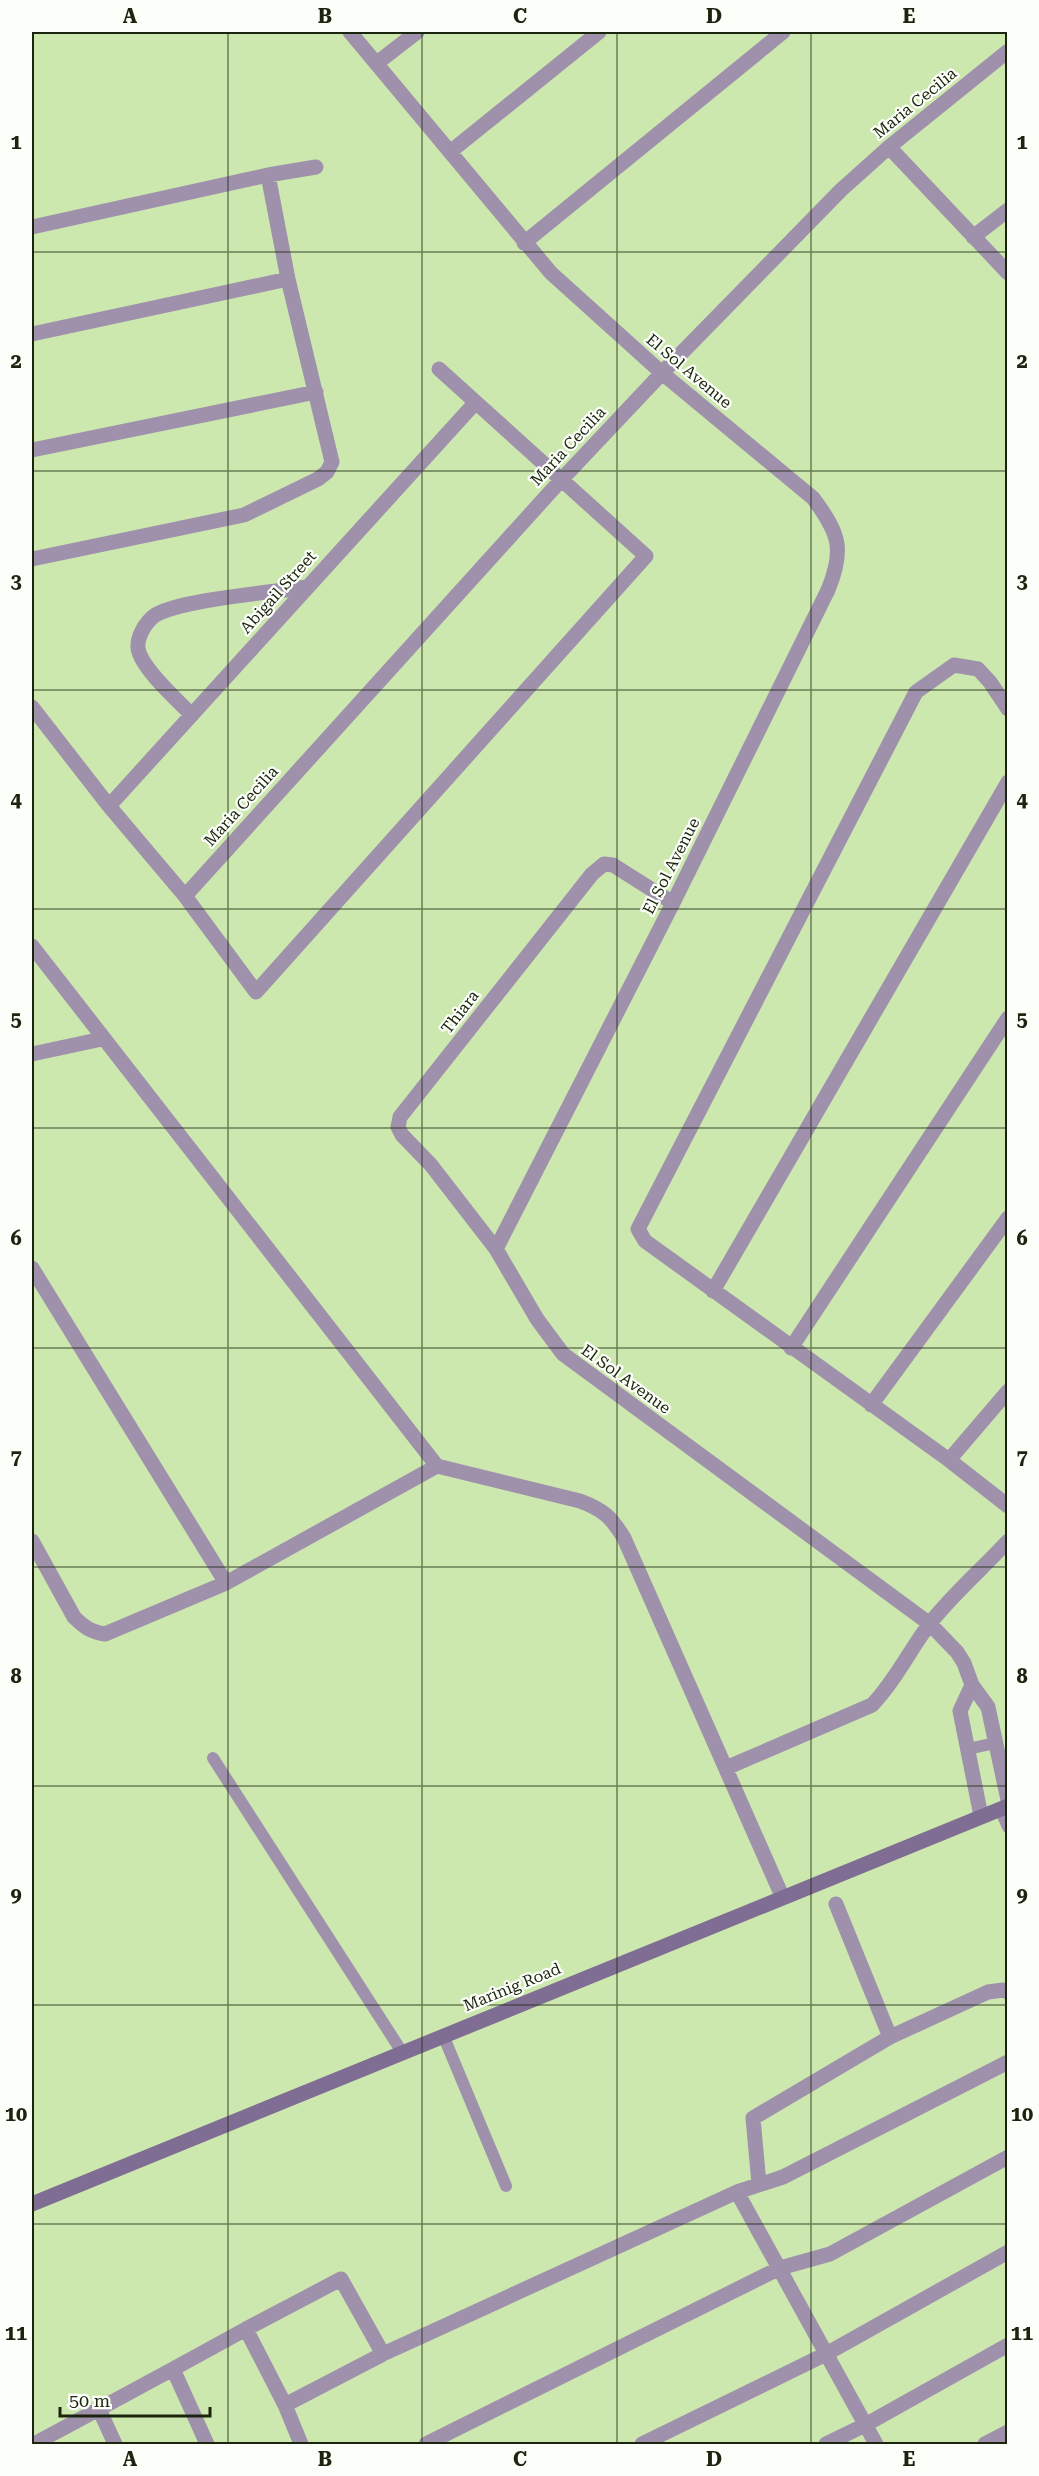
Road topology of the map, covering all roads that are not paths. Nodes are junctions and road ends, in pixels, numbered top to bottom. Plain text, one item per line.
1 (350, 32) edge
2 (417, 32) edge
3 (599, 32) edge
4 (783, 32) edge
5 (1008, 51) edge
6 (377, 63) junction
7 (889, 147) junction
8 (450, 152) junction
9 (316, 167) dead end
10 (268, 175) junction
11 (1008, 210) edge
12 (32, 227) edge
13 (973, 237) junction
14 (524, 243) junction
15 (1008, 273) edge
16 (288, 279) junction
17 (32, 334) edge
18 (439, 369) dead end
19 (662, 372) junction
20 (316, 392) junction
21 (475, 403) junction
22 (32, 450) edge
23 (562, 479) junction
24 (32, 559) edge
25 (307, 587) junction
26 (32, 707) edge
27 (1008, 709) edge
28 (192, 715) junction
29 (1008, 782) edge
30 (109, 806) junction
31 (185, 896) junction
32 (673, 903) junction
33 (32, 946) edge
34 (1008, 1018) edge
35 (102, 1039) junction
36 (32, 1054) edge
37 (1008, 1218) edge
38 (496, 1249) junction
39 (32, 1268) edge
40 (713, 1291) junction
41 (791, 1348) junction
42 (1008, 1391) edge
43 (871, 1405) junction
44 (949, 1460) junction
45 (437, 1466) junction
46 (1008, 1506) edge
47 (32, 1541) edge
48 (1008, 1541) edge
49 (226, 1583) junction
50 (930, 1624) junction
51 (972, 1685) junction
52 (995, 1743) junction
53 (968, 1749) junction
54 (213, 1758) dead end
55 (726, 1768) junction
56 (1005, 1805) edge
57 (981, 1816) junction
58 (1008, 1827) edge
59 (782, 1896) junction
60 (836, 1904) dead end
61 (1008, 1992) edge
62 (443, 2035) junction
63 (890, 2037) junction
64 (402, 2052) junction
65 (1008, 2062) edge
66 (1008, 2157) edge
67 (759, 2184) junction
68 (506, 2186) dead end
69 (737, 2192) junction
70 (32, 2204) edge
71 (1008, 2252) edge
72 (780, 2268) junction
73 (246, 2329) junction
74 (1008, 2345) edge
75 (383, 2354) junction
76 (826, 2354) junction
77 (173, 2369) junction
78 (285, 2405) junction
79 (99, 2409) junction
80 (865, 2425) junction
81 (1008, 2432) edge
82 (34, 2445) edge
83 (115, 2445) edge
84 (207, 2445) edge
85 (301, 2445) edge
86 (426, 2445) edge
87 (642, 2445) edge
88 (826, 2445) edge
89 (876, 2445) edge
90 (984, 2445) edge

1 - 6 street, El Sol Avenue
2 - 6 street
3 - 8 street
4 - 14 street
5 - 7 street, Maria Cecilia
6 - 8 street, El Sol Avenue
7 - 13 street
7 - 19 street, Maria Cecilia
8 - 14 street, El Sol Avenue
9 - 10 street
10 - 12 street
10 - 16 street
11 - 13 street
13 - 15 street
14 - 19 street, El Sol Avenue
16 - 17 street
16 - 20 street
18 - 21 street
19 - 23 street, Maria Cecilia
19 - 32 street, El Sol Avenue
20 - 22 street
20 - 24 street
21 - 23 street
21 - 25 street, Abigail Street
23 - 31 street, Maria Cecilia
23 - 31 street
25 - 28 street, Abigail Street
25 - 28 street
26 - 30 street
27 - 40 street
28 - 30 street, Abigail Street
29 - 40 street
30 - 31 street
32 - 38 street, El Sol Avenue
32 - 38 street, Thiara
33 - 35 street
34 - 41 street
35 - 36 street
35 - 45 street
37 - 43 street
38 - 50 street, El Sol Avenue
39 - 49 street
40 - 41 street
41 - 43 street
42 - 44 street
43 - 44 street
44 - 46 street
45 - 49 street
45 - 55 street
47 - 49 street
48 - 50 street
50 - 51 street, El Sol Avenue
50 - 55 street
51 - 52 street, El Sol Avenue
51 - 53 street
52 - 53 lane
52 - 56 street, El Sol Avenue
53 - 57 street
54 - 64 lane
55 - 59 street
56 - 57 street, Marinig Road
56 - 58 lane
57 - 59 street, Marinig Road
59 - 62 street, Marinig Road
60 - 63 street
61 - 63 street
62 - 64 street, Marinig Road
62 - 68 lane
63 - 67 street
64 - 70 street, Marinig Road
65 - 67 street
66 - 72 street
67 - 69 street
69 - 72 street
69 - 75 street
71 - 76 street
72 - 76 street
72 - 86 street
73 - 75 street
73 - 77 street
73 - 78 street
74 - 80 street
75 - 78 street
76 - 80 street
76 - 87 street
77 - 79 street
77 - 84 street
78 - 85 street
79 - 82 street
79 - 83 street
80 - 88 street
80 - 89 street
81 - 90 street

